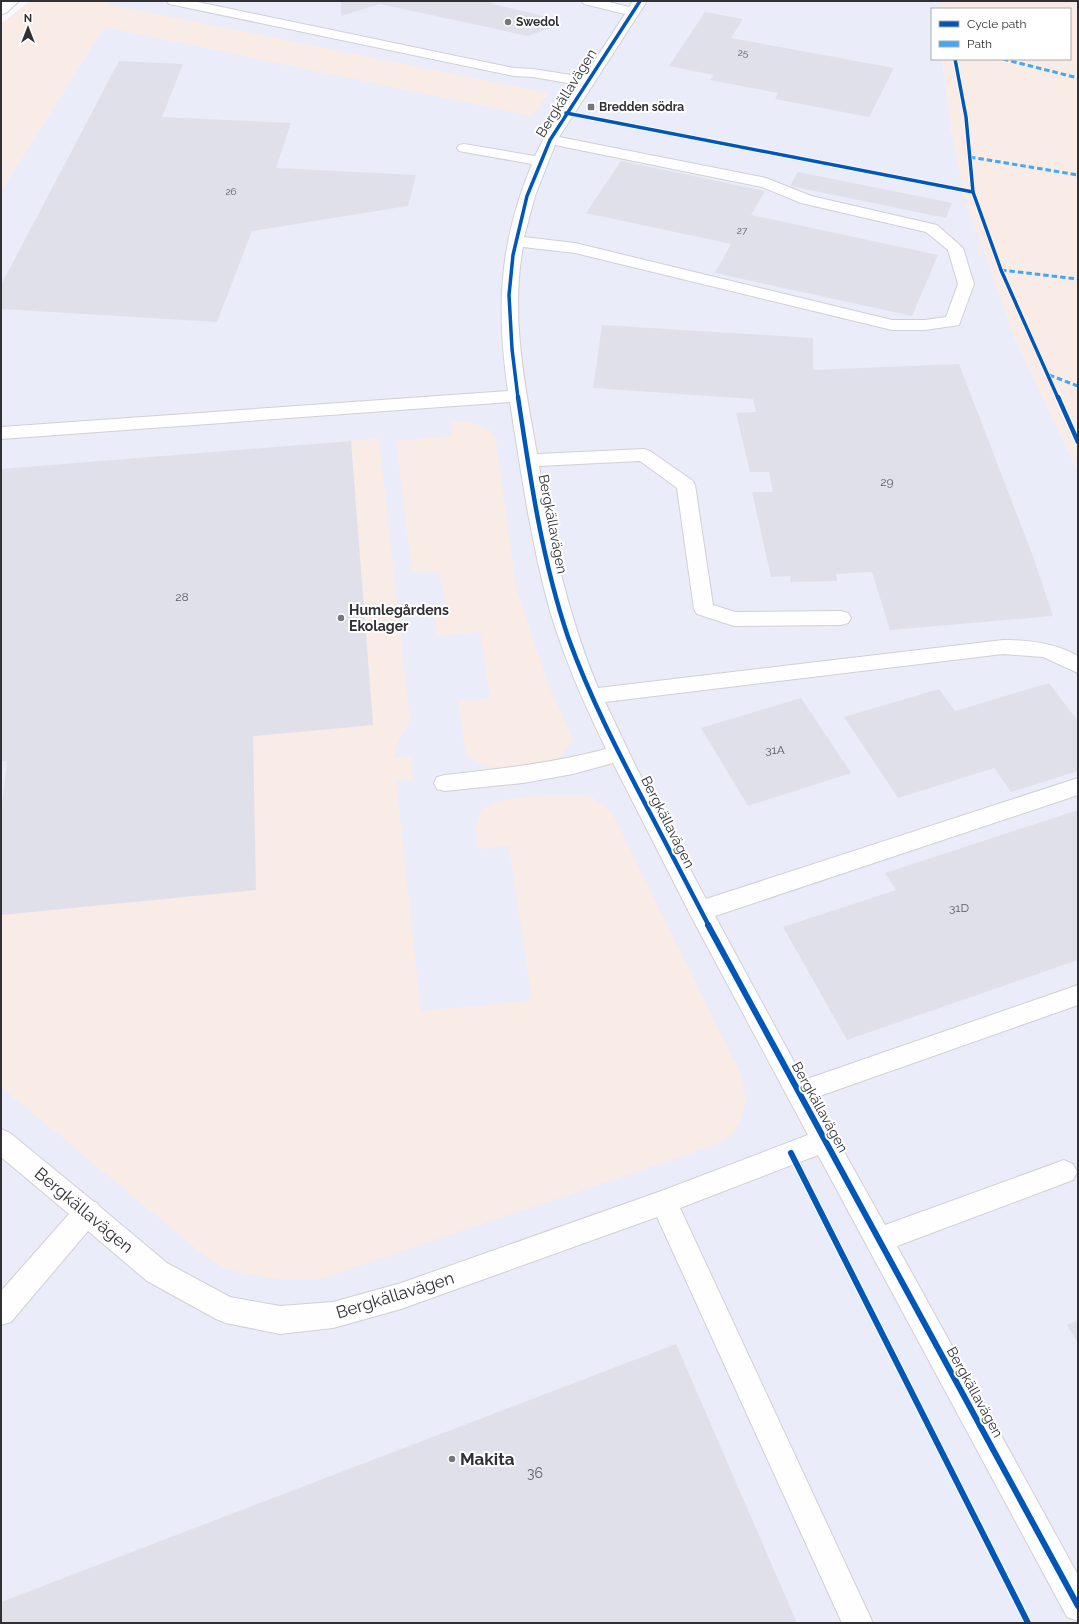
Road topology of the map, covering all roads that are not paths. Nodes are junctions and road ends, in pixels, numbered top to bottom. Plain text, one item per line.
1 (12, 1) edge
2 (174, 1) edge
3 (589, 1) edge
4 (637, 7) edge
5 (1, 10) edge
6 (586, 82) junction
7 (550, 140) junction
8 (464, 148) dead end
9 (540, 161) junction
10 (516, 241) junction
11 (518, 396) junction
12 (1, 433) edge
13 (529, 460) junction
14 (841, 618) dead end
15 (1078, 666) edge
16 (592, 696) junction
17 (619, 753) junction
18 (445, 782) dead end
19 (1078, 786) edge
20 (700, 911) junction
21 (1078, 995) edge
22 (798, 1093) junction
23 (1, 1141) edge
24 (824, 1141) junction
25 (1064, 1172) dead end
26 (664, 1202) junction
27 (88, 1212) junction
28 (879, 1240) junction
29 (1, 1312) edge
30 (1078, 1606) edge
31 (858, 1623) edge

1 - 5 main road
2 - 6 main road
3 - 4 main road
4 - 6 main road, Bergkällavägen
6 - 7 main road, Bergkällavägen
7 - 9 main road, Bergkällavägen
7 - 10 main road
8 - 9 main road
9 - 10 main road, Bergkällavägen
10 - 11 main road, Bergkällavägen
11 - 12 main road
11 - 13 main road, Bergkällavägen
13 - 14 main road
13 - 16 main road, Bergkällavägen
15 - 16 main road
16 - 17 main road, Bergkällavägen
17 - 18 main road
17 - 20 main road, Bergkällavägen
19 - 20 main road
20 - 22 main road, Bergkällavägen
21 - 22 main road
22 - 24 main road, Bergkällavägen
23 - 27 main road, Bergkällavägen
24 - 26 main road, Bergkällavägen
24 - 28 main road, Bergkällavägen
25 - 28 main road
26 - 27 main road, Bergkällavägen
26 - 31 main road
27 - 29 main road
28 - 30 main road, Bergkällavägen

